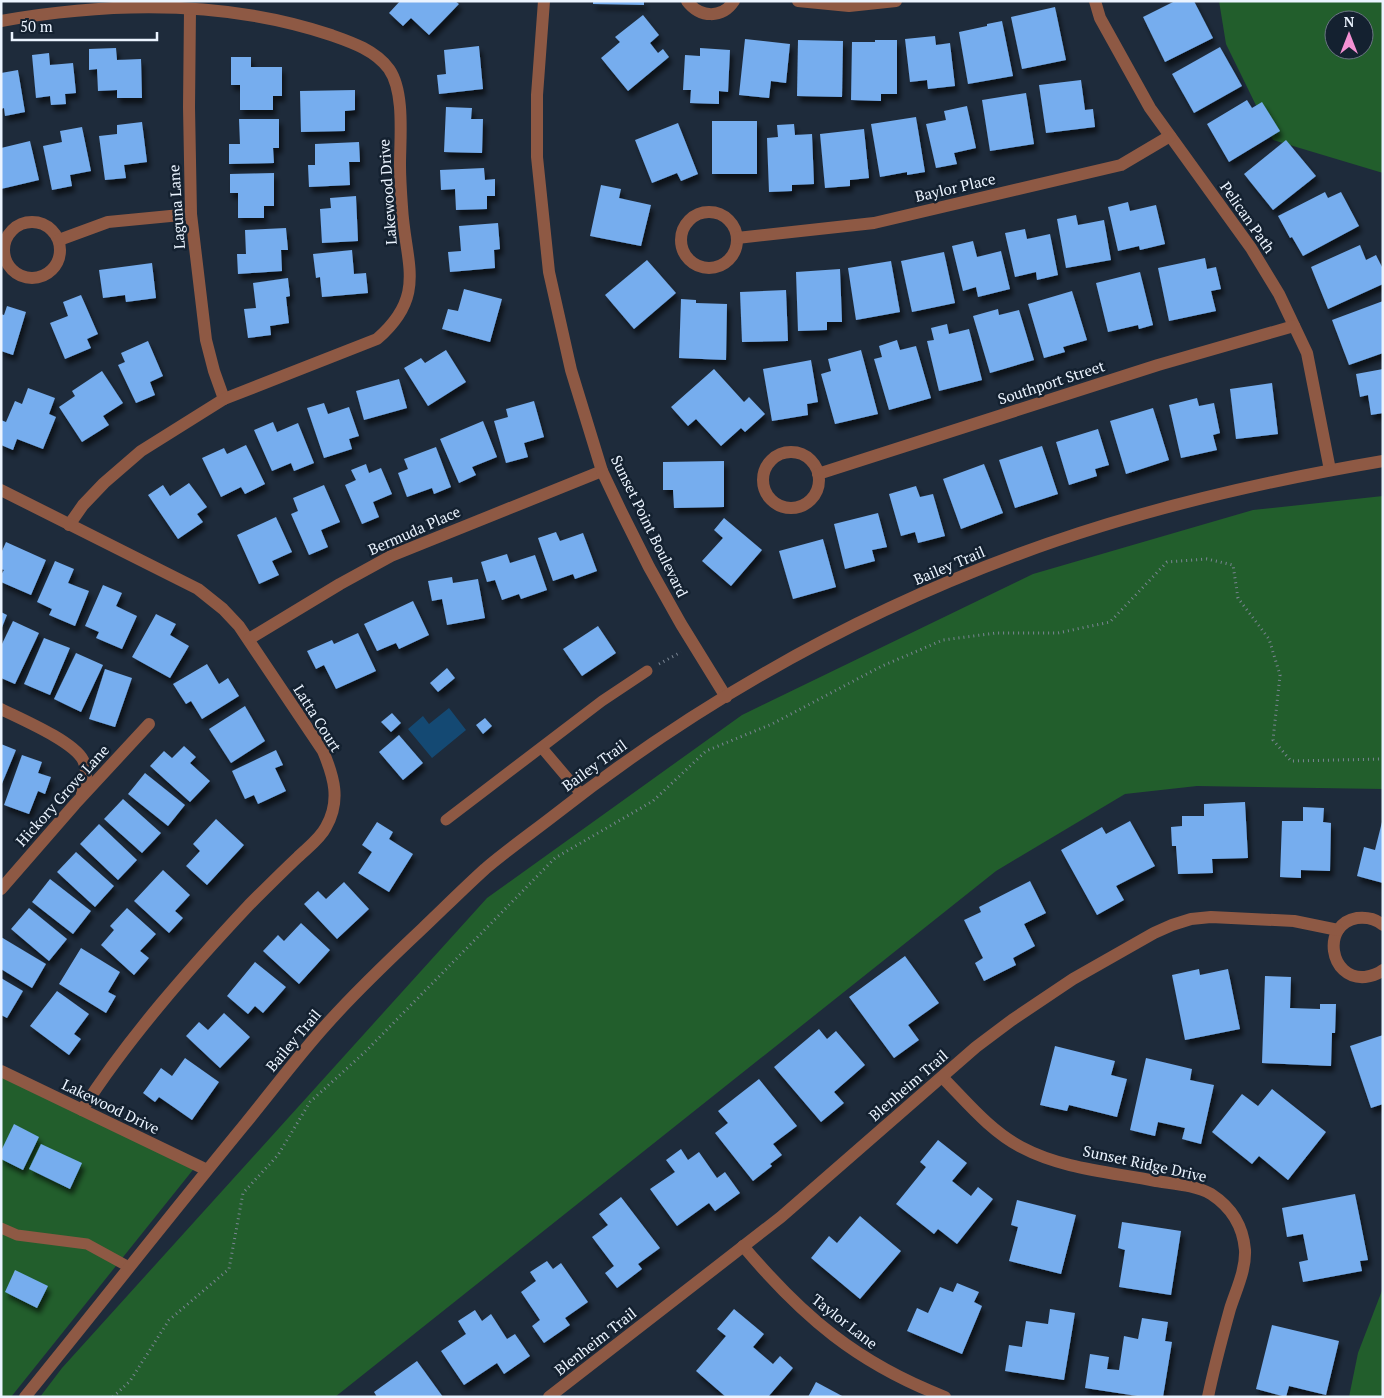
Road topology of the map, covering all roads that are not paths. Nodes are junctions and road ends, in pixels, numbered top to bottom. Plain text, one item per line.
1 (544, 1) edge
2 (687, 1) edge
3 (734, 1) edge
4 (798, 1) edge
5 (896, 1) edge
6 (1095, 1) edge
7 (190, 9) junction
8 (1, 21) edge
9 (1170, 136) junction
10 (191, 214) junction
11 (737, 238) junction
12 (59, 240) junction
13 (1294, 326) junction
14 (224, 399) junction
15 (1383, 461) edge
16 (1330, 470) junction
17 (602, 471) junction
18 (818, 474) junction
19 (1, 490) edge
20 (69, 525) junction
21 (249, 639) junction
22 (647, 671) road end
23 (726, 697) junction
24 (1, 709) edge
25 (149, 724) dead end
26 (542, 748) junction
27 (581, 794) junction
28 (82, 797) junction
29 (446, 820) dead end
30 (1, 889) edge
31 (1383, 925) edge
32 (1338, 930) junction
33 (1383, 970) edge
34 (1, 1071) edge
35 (942, 1077) junction
36 (82, 1110) junction
37 (206, 1170) junction
38 (1, 1228) edge
39 (744, 1246) junction
40 (129, 1267) junction
41 (25, 1397) edge
42 (549, 1397) edge
43 (945, 1397) edge
44 (1208, 1397) edge

1 - 17 street, Sunset Point Boulevard
2 - 3 street
4 - 5 street
6 - 9 street, Pelican Path
7 - 8 street, Lakewood Drive
7 - 10 street, Laguna Lane
7 - 14 street, Lakewood Drive
9 - 11 street, Baylor Place
9 - 13 street, Pelican Path
10 - 12 street
10 - 14 street, Laguna Lane
11 - 11 street
12 - 12 street
13 - 16 street, Pelican Path
13 - 18 street, Southport Street
14 - 20 street, Lakewood Drive
15 - 16 street, Bailey Trail
16 - 23 street, Bailey Trail
17 - 21 street, Bermuda Place
17 - 23 street, Sunset Point Boulevard
18 - 18 street
19 - 20 street, Latta Court
20 - 21 street, Latta Court
21 - 36 street, Latta Court
22 - 26 lane
23 - 27 street, Bailey Trail
24 - 28 street
25 - 28 street, Hickory Grove Lane
26 - 27 lane
26 - 29 lane
27 - 37 street, Bailey Trail
28 - 30 street, Hickory Grove Lane
31 - 32 street
32 - 33 street
32 - 35 street, Blenheim Trail
34 - 36 street, Lakewood Drive
35 - 39 street, Blenheim Trail
35 - 44 street, Sunset Ridge Drive
36 - 37 street, Lakewood Drive
37 - 40 street, Bailey Trail
38 - 40 lane
39 - 42 street, Blenheim Trail
39 - 43 street, Taylor Lane
40 - 41 street, Bailey Trail

